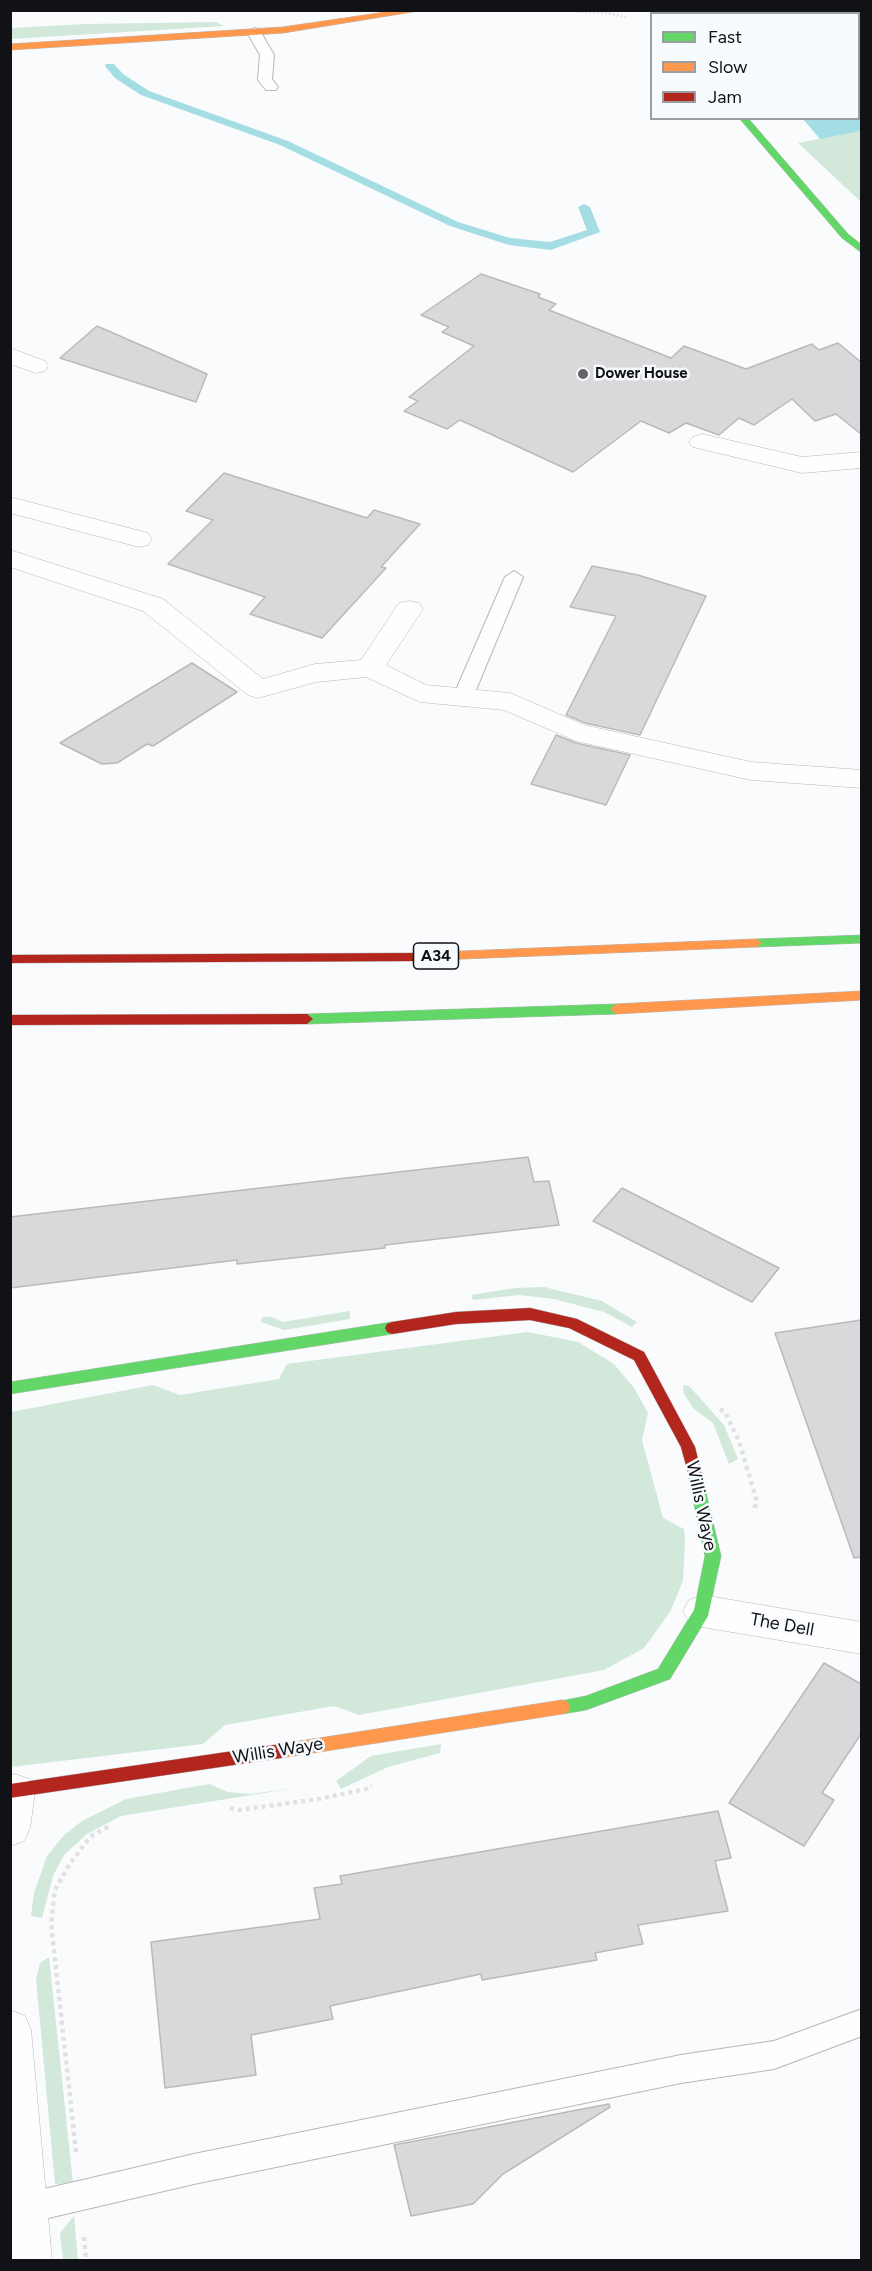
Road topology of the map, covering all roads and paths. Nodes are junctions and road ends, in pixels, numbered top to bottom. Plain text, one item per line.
1 (420, 10) edge
2 (557, 10) edge
3 (613, 10) edge
4 (616, 14) junction
5 (628, 17) dead end
6 (254, 32) junction
7 (10, 47) edge
8 (271, 87) dead end
9 (744, 120) edge
10 (861, 250) edge
11 (10, 355) edge
12 (36, 366) dead end
13 (702, 442) dead end
14 (861, 460) edge
15 (10, 505) edge
16 (139, 539) dead end
17 (10, 558) edge
18 (514, 577) dead end
19 (409, 609) dead end
20 (370, 668) junction
21 (463, 697) junction
22 (861, 779) edge
23 (861, 939) edge
24 (10, 959) edge
25 (861, 995) edge
26 (10, 1020) edge
27 (10, 1388) edge
28 (712, 1406) dead end
29 (749, 1520) dead end
30 (702, 1611) junction
31 (861, 1638) edge
32 (379, 1780) dead end
33 (12, 1804) edge
34 (228, 1807) dead end
35 (112, 1824) dead end
36 (861, 2022) edge
37 (10, 2030) edge
38 (15, 2112) edge
39 (80, 2196) junction
40 (27, 2208) junction
41 (30, 2260) edge
42 (86, 2260) edge

1 - 6 main road
2 - 4 path
3 - 4 path
4 - 5 path
6 - 7 main road
6 - 8 lane
9 - 10 main road
11 - 12 street
13 - 14 street
15 - 16 street
17 - 20 street
18 - 21 lane
19 - 20 street
20 - 21 street
21 - 22 street
23 - 24 main road, A34
25 - 26 main road
27 - 30 main road, Willis Waye
28 - 29 path
30 - 31 street, The Dell
30 - 33 main road, Willis Waye
32 - 34 path
35 - 39 path
36 - 39 lane
37 - 38 street
38 - 40 street
39 - 40 lane
39 - 42 path
40 - 41 street

